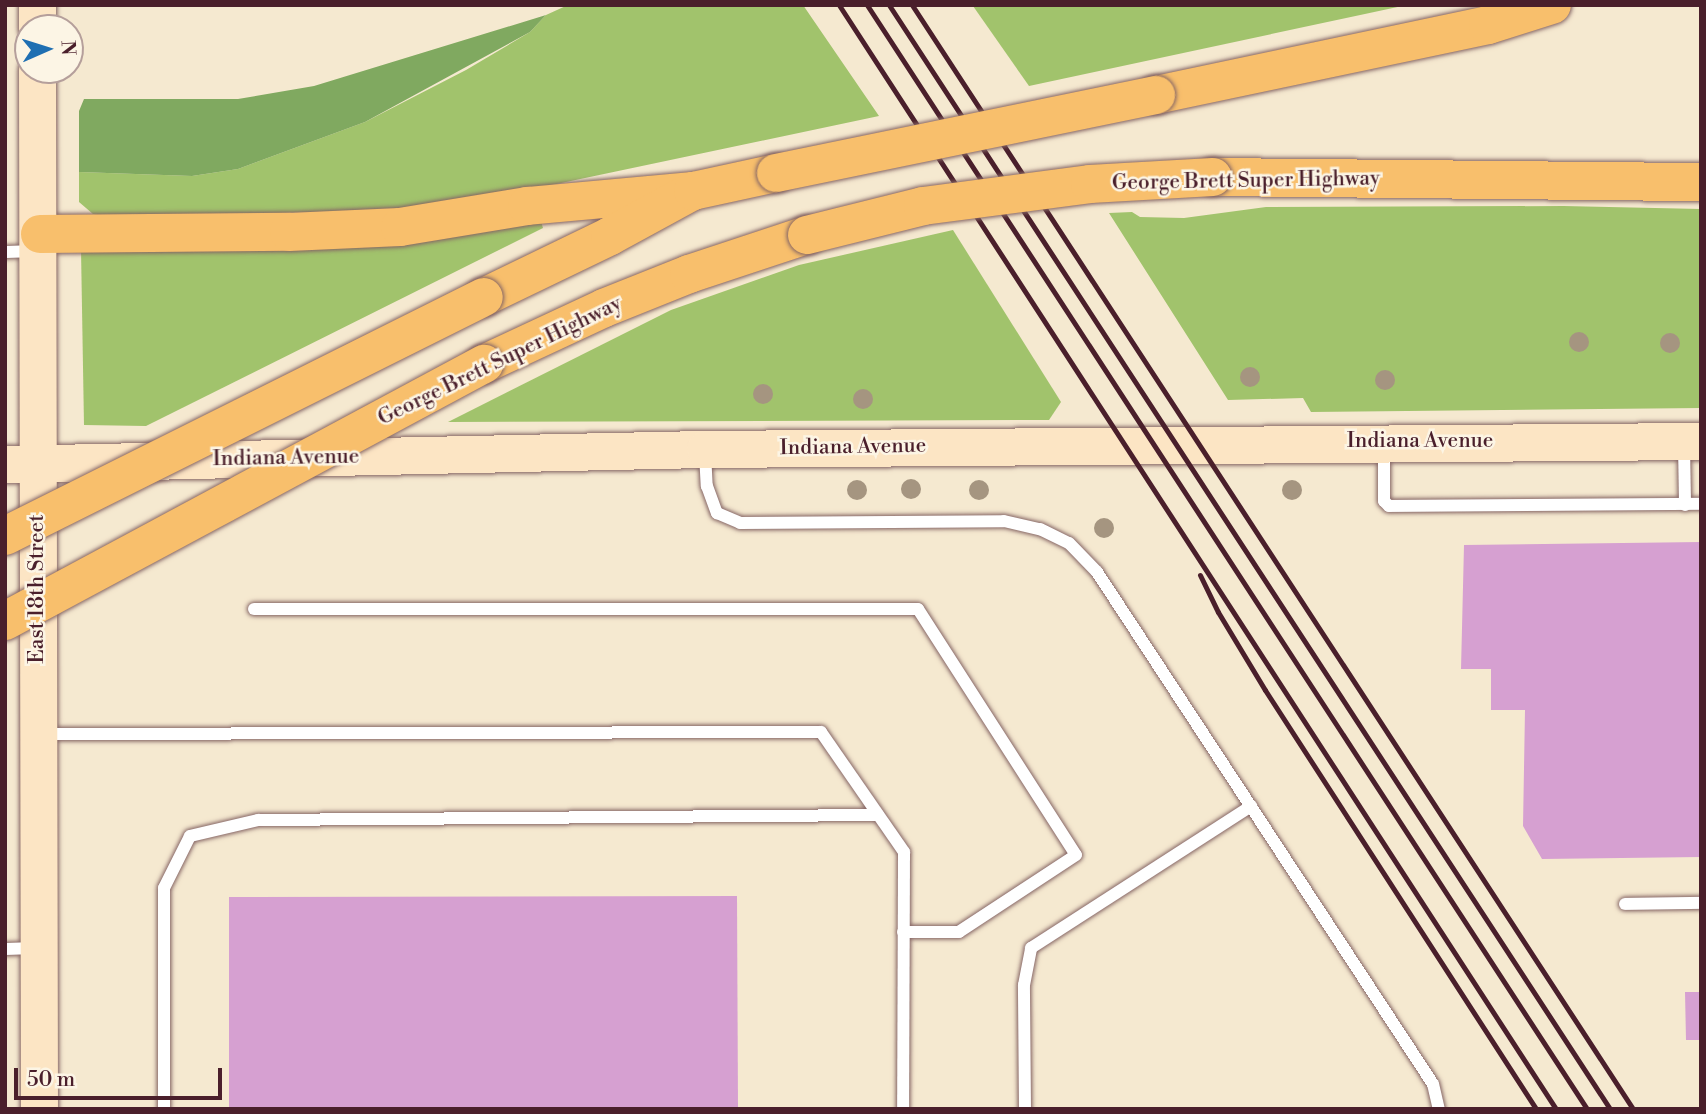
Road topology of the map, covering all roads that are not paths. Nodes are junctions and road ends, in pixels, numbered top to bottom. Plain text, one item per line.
1 (1552, 5) edge
2 (36, 84) edge
3 (1701, 182) edge
4 (693, 191) junction
5 (28, 246) edge
6 (1384, 441) junction
7 (1692, 441) edge
8 (705, 449) junction
9 (21, 464) edge
10 (1701, 504) edge
11 (1685, 505) junction
12 (5, 536) edge
13 (254, 609) dead end
14 (5, 621) edge
15 (38, 734) junction
16 (1251, 806) junction
17 (878, 815) junction
18 (1701, 903) edge
19 (1625, 904) dead end
20 (903, 932) junction
21 (22, 948) edge
22 (39, 1109) edge
23 (164, 1109) edge
24 (903, 1109) edge
25 (1025, 1109) edge
26 (1439, 1109) edge

1 - 4 highway, bridge
2 - 5 street, East 18th Street
3 - 14 highway, George Brett Super Highway, bridge
4 - 5 highway
4 - 12 highway, bridge
5 - 9 street, East 18th Street
6 - 7 street, Indiana Avenue
6 - 8 street, Indiana Avenue
6 - 11 lane
7 - 11 lane
8 - 9 street, Indiana Avenue
8 - 16 lane
9 - 15 street, East 18th Street
10 - 11 lane
13 - 20 lane
15 - 17 lane
15 - 21 street, East 18th Street
16 - 25 lane
16 - 26 lane
17 - 20 lane
17 - 23 lane
18 - 19 lane
20 - 24 lane
21 - 22 street, East 18th Street

